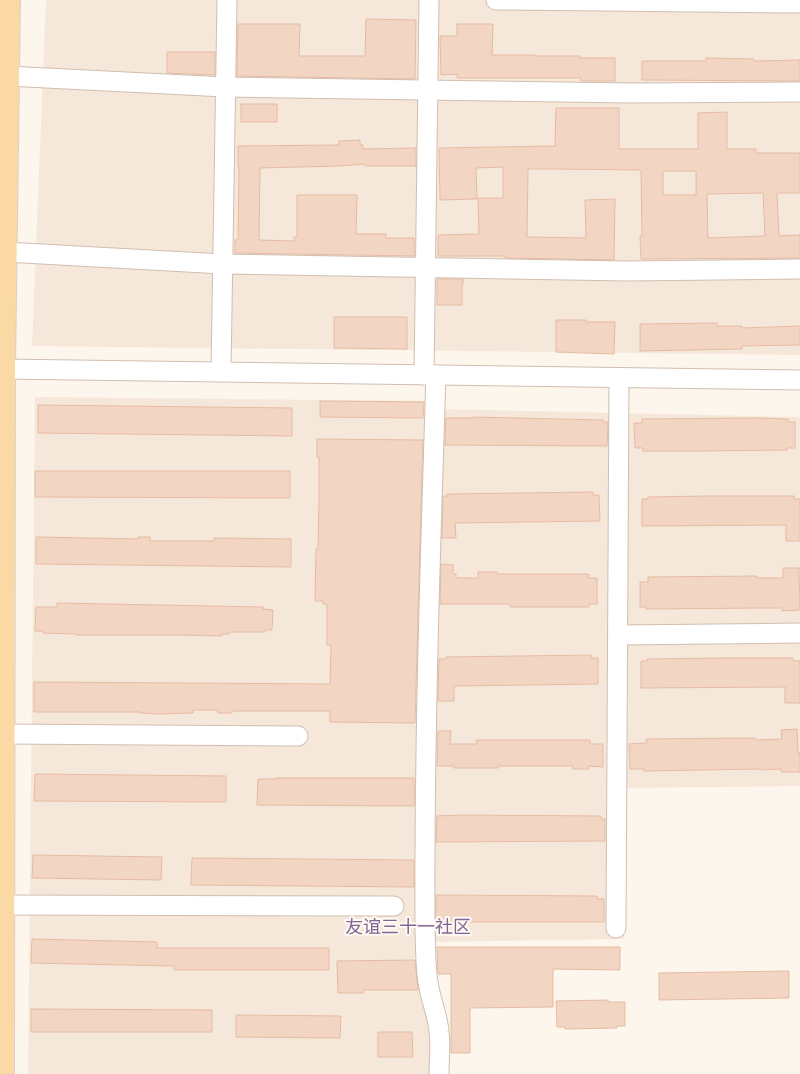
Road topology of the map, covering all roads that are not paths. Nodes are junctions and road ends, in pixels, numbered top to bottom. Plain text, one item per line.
1 (8, 0) edge
2 (227, 0) edge
3 (429, 0) edge
4 (496, 0) edge
5 (800, 3) edge
6 (7, 76) junction
7 (225, 87) junction
8 (428, 90) junction
9 (800, 92) edge
10 (5, 252) junction
11 (222, 264) junction
12 (426, 268) junction
13 (800, 269) edge
14 (1, 369) edge
15 (221, 372) junction
16 (430, 375) junction
17 (619, 378) junction
18 (800, 380) edge
19 (800, 633) edge
20 (618, 635) junction
21 (2, 734) junction
22 (298, 736) dead end
23 (2, 905) junction
24 (394, 906) dead end
25 (616, 928) dead end
26 (2, 1074) edge
27 (439, 1074) edge

1 - 6 main road
2 - 7 street
3 - 8 street
4 - 5 street
6 - 7 street
6 - 10 main road
7 - 8 street
7 - 11 street
8 - 9 street
8 - 12 street
10 - 11 street
10 - 14 main road
11 - 12 street
11 - 15 street
12 - 13 street
12 - 16 street
14 - 15 street
14 - 21 main road
15 - 16 street
16 - 17 street
16 - 27 street
17 - 18 street
17 - 20 street
19 - 20 street
20 - 25 street
21 - 22 street
21 - 23 main road
23 - 24 street
23 - 26 main road

